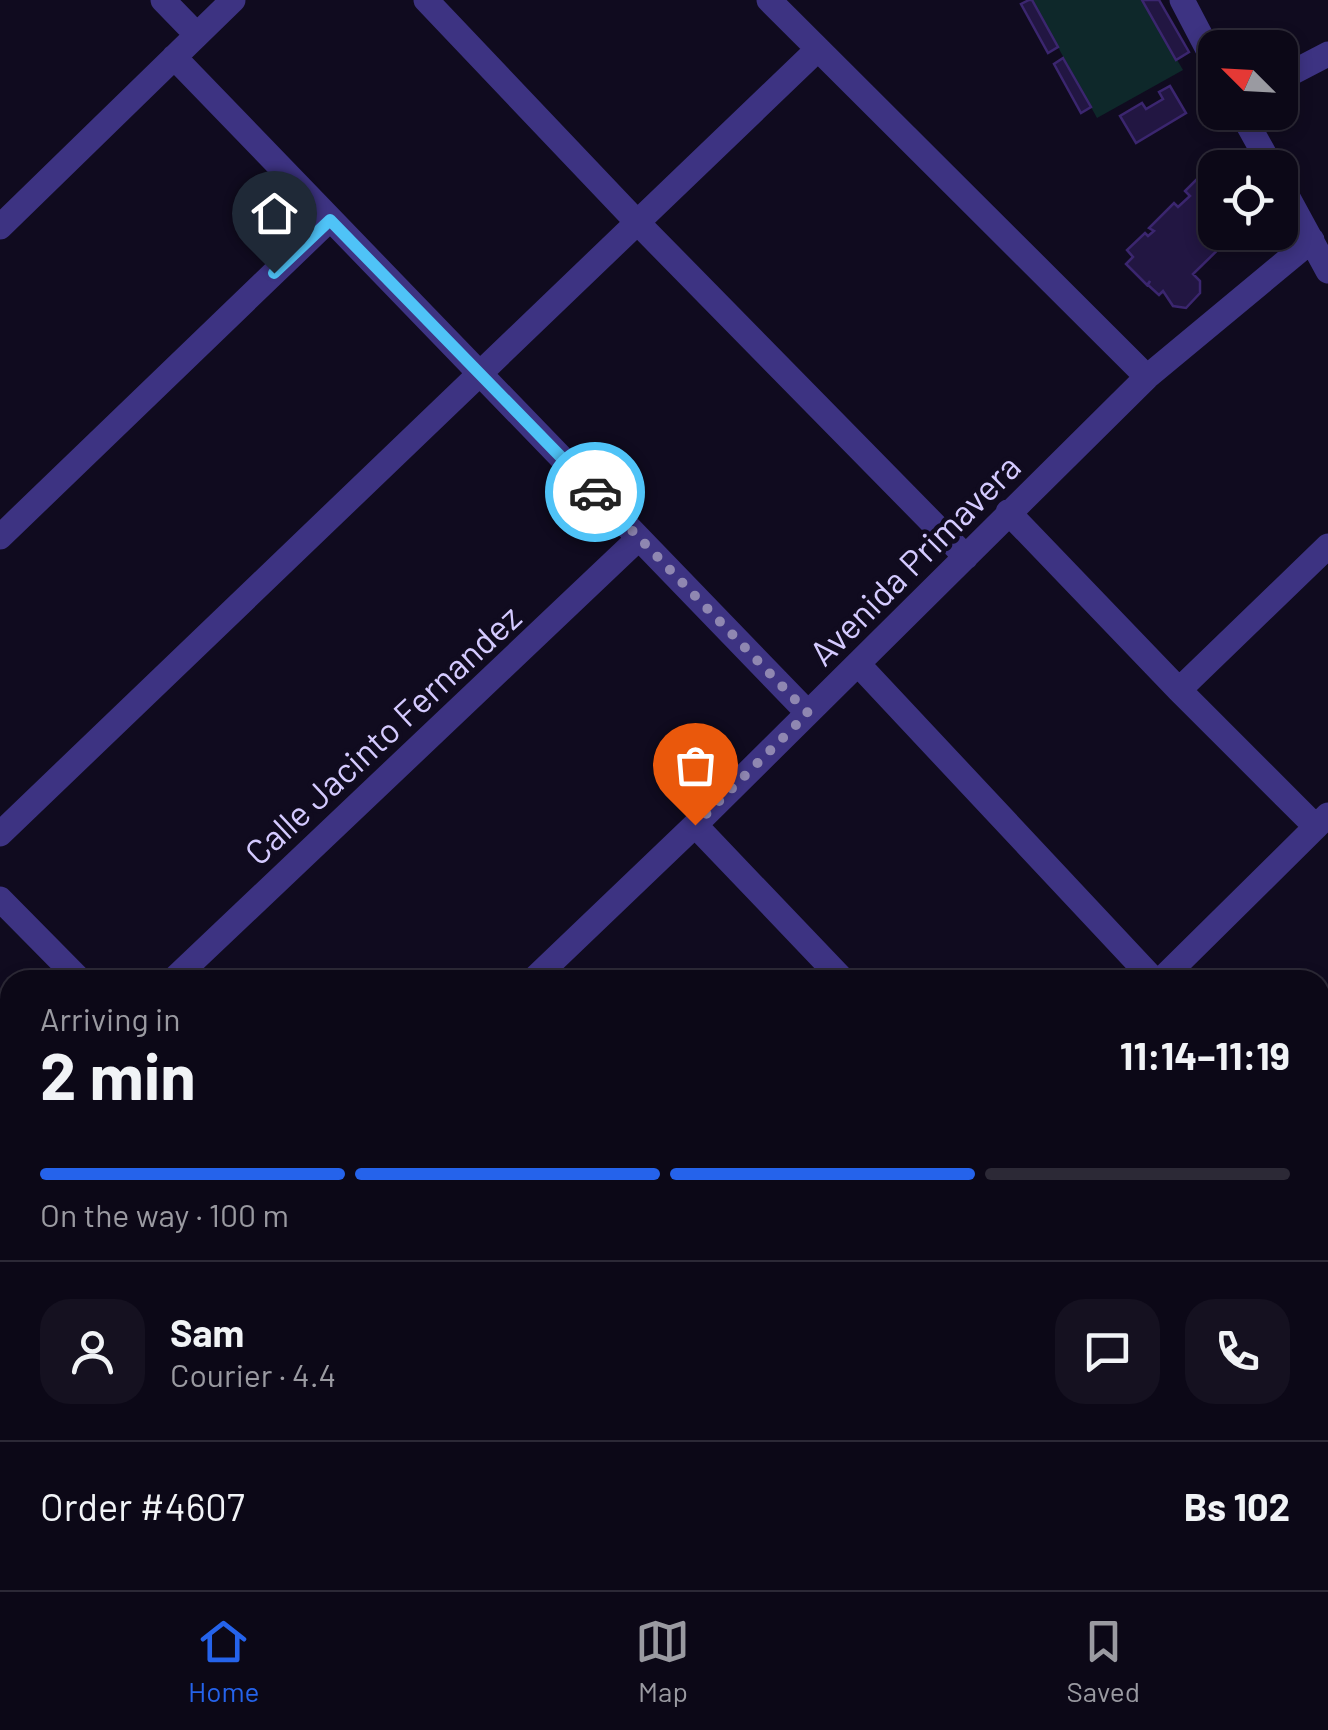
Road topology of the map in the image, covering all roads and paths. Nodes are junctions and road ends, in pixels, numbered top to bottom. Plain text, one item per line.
1 (163, 0) edge
2 (233, 0) edge
3 (426, 0) edge
4 (769, 0) edge
5 (1182, 0) edge
6 (1198, 31) edge
7 (198, 35) junction
8 (818, 49) junction
9 (1328, 54) edge
10 (174, 57) junction
11 (1298, 70) edge
12 (6, 210) edge
13 (1298, 215) edge
14 (330, 220) junction
15 (636, 221) junction
16 (1312, 240) junction
17 (1328, 271) edge
18 (480, 372) junction
19 (1146, 377) junction
20 (1008, 512) junction
21 (0, 537) edge
22 (639, 538) junction
23 (1328, 546) edge
24 (966, 556) junction
25 (858, 664) junction
26 (1179, 690) junction
27 (808, 713) junction
28 (1322, 821) edge
29 (695, 825) junction
30 (0, 834) edge
31 (0, 900) edge
32 (70, 970) edge
33 (183, 970) edge
34 (546, 970) edge
35 (833, 970) edge
36 (1166, 970) edge
37 (1178, 970) edge

1 - 7 street
2 - 7 street
3 - 15 street
4 - 8 street
5 - 6 street
7 - 10 street
8 - 15 street
8 - 19 street
9 - 11 street
10 - 12 street
10 - 14 street
13 - 16 street
14 - 18 street
14 - 21 street
15 - 18 street
15 - 24 street
16 - 17 street
16 - 19 street, Avenida Primavera
18 - 22 street
18 - 30 street
19 - 20 street, Avenida Primavera
20 - 24 street, Avenida Primavera
20 - 26 street
22 - 27 street
22 - 33 street, Calle Jacinto Fernandez
23 - 26 street
24 - 25 street, Avenida Primavera
25 - 27 street, Avenida Primavera
25 - 36 street
26 - 28 street
27 - 29 street, Avenida Primavera
28 - 37 street
29 - 34 street, Avenida Primavera
29 - 35 street
31 - 32 street

